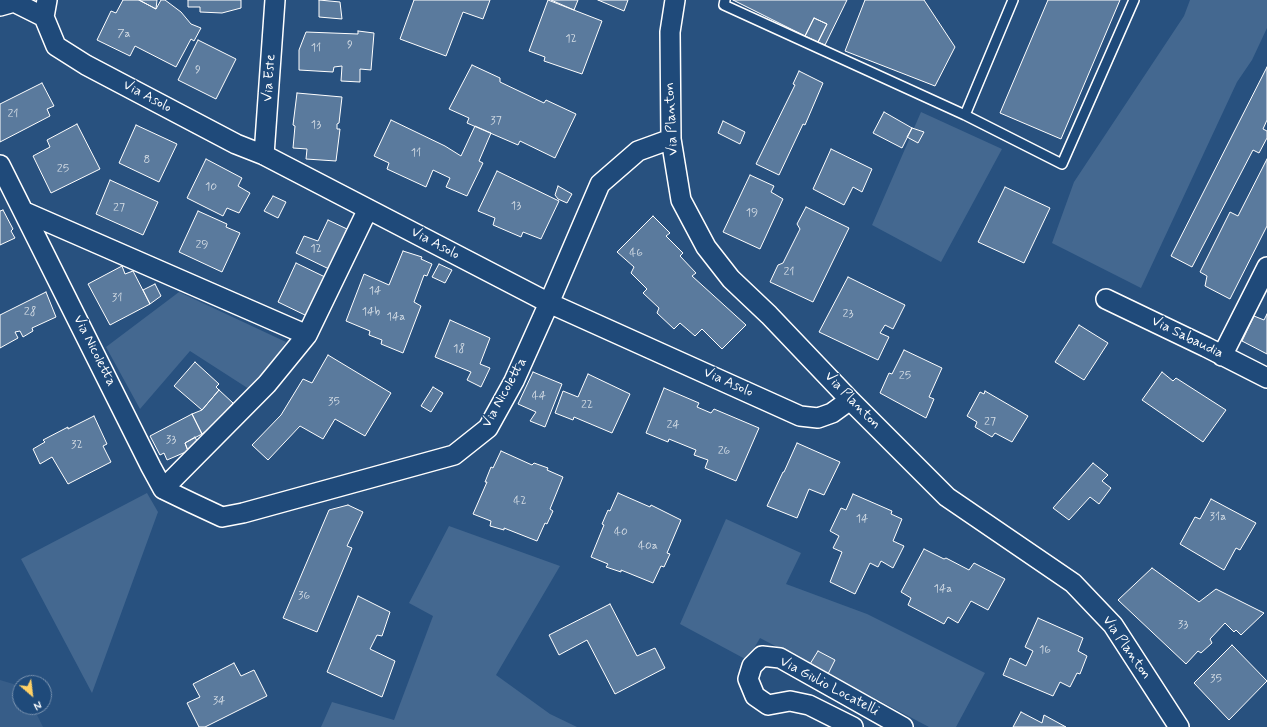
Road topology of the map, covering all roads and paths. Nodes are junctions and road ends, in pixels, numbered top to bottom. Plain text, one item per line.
1 (275, 0) edge
2 (675, 0) edge
3 (725, 0) edge
4 (1013, 0) edge
5 (1134, 0) edge
6 (0, 6) edge
7 (46, 9) edge
8 (965, 115) junction
9 (670, 139) junction
10 (264, 155) junction
11 (0, 165) edge
12 (368, 208) junction
13 (25, 212) junction
14 (1267, 268) edge
15 (1106, 299) dead end
16 (549, 303) junction
17 (307, 335) junction
18 (1222, 356) junction
19 (1267, 378) edge
20 (850, 400) junction
21 (163, 489) junction
22 (853, 727) edge
23 (903, 727) edge
24 (1179, 727) edge

1 - 10 street, Via Este
2 - 9 street, Via Planton
3 - 8 lane
4 - 8 lane
5 - 8 lane
6 - 7 street, Via Asolo
7 - 10 street, Via Asolo
9 - 16 street, Via Nicoletta
9 - 20 street, Via Planton
10 - 12 street, Via Asolo
11 - 13 street, Via Nicoletta
12 - 16 street, Via Asolo
12 - 17 street
13 - 17 street
13 - 21 street, Via Nicoletta
14 - 18 street
15 - 18 street, Via Sabaudia
16 - 20 street, Via Asolo
16 - 21 street, Via Nicoletta
17 - 21 street
18 - 19 street, Via Sabaudia
20 - 24 street, Via Planton
22 - 23 street, Via Giulio Locatelli

